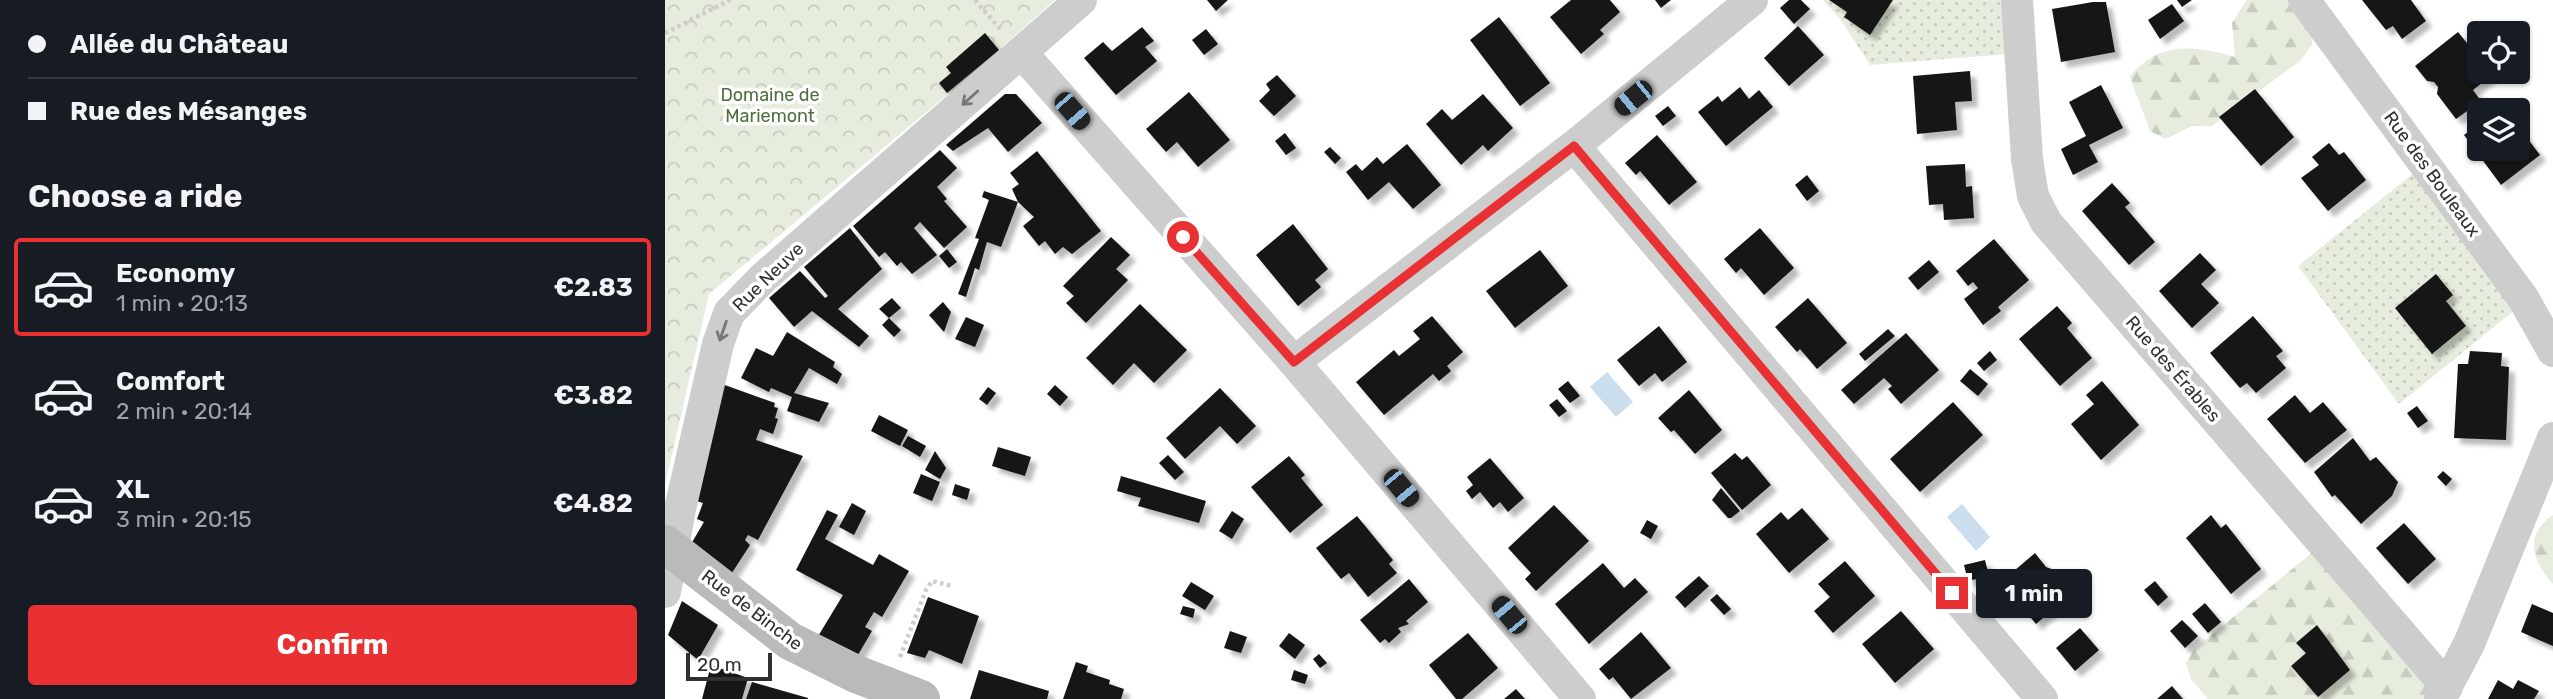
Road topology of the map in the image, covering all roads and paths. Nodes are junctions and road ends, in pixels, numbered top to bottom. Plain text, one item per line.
1 (730, 0) edge
2 (975, 0) edge
3 (1081, 0) edge
4 (1752, 0) edge
5 (2017, 0) edge
6 (2304, 0) edge
7 (665, 33) edge
8 (1021, 52) junction
9 (1574, 146) junction
10 (2553, 351) edge
11 (1294, 362) junction
12 (2553, 438) edge
13 (670, 547) edge
14 (952, 586) dead end
15 (665, 592) edge
16 (2443, 693) edge
17 (906, 694) edge
18 (1580, 699) edge
19 (2042, 699) edge

1 - 7 path
2 - 8 path
3 - 8 street, Rue Neuve
4 - 9 street
5 - 16 street, Rue des Érables
6 - 10 street, Rue des Bouleaux
8 - 11 street
8 -> 13 street, Rue Neuve
9 - 11 street
9 - 19 street
11 - 18 street
12 - 16 street
13 - 15 street, Rue Neuve
13 - 17 street, Rue de Binche
14 - 17 path

